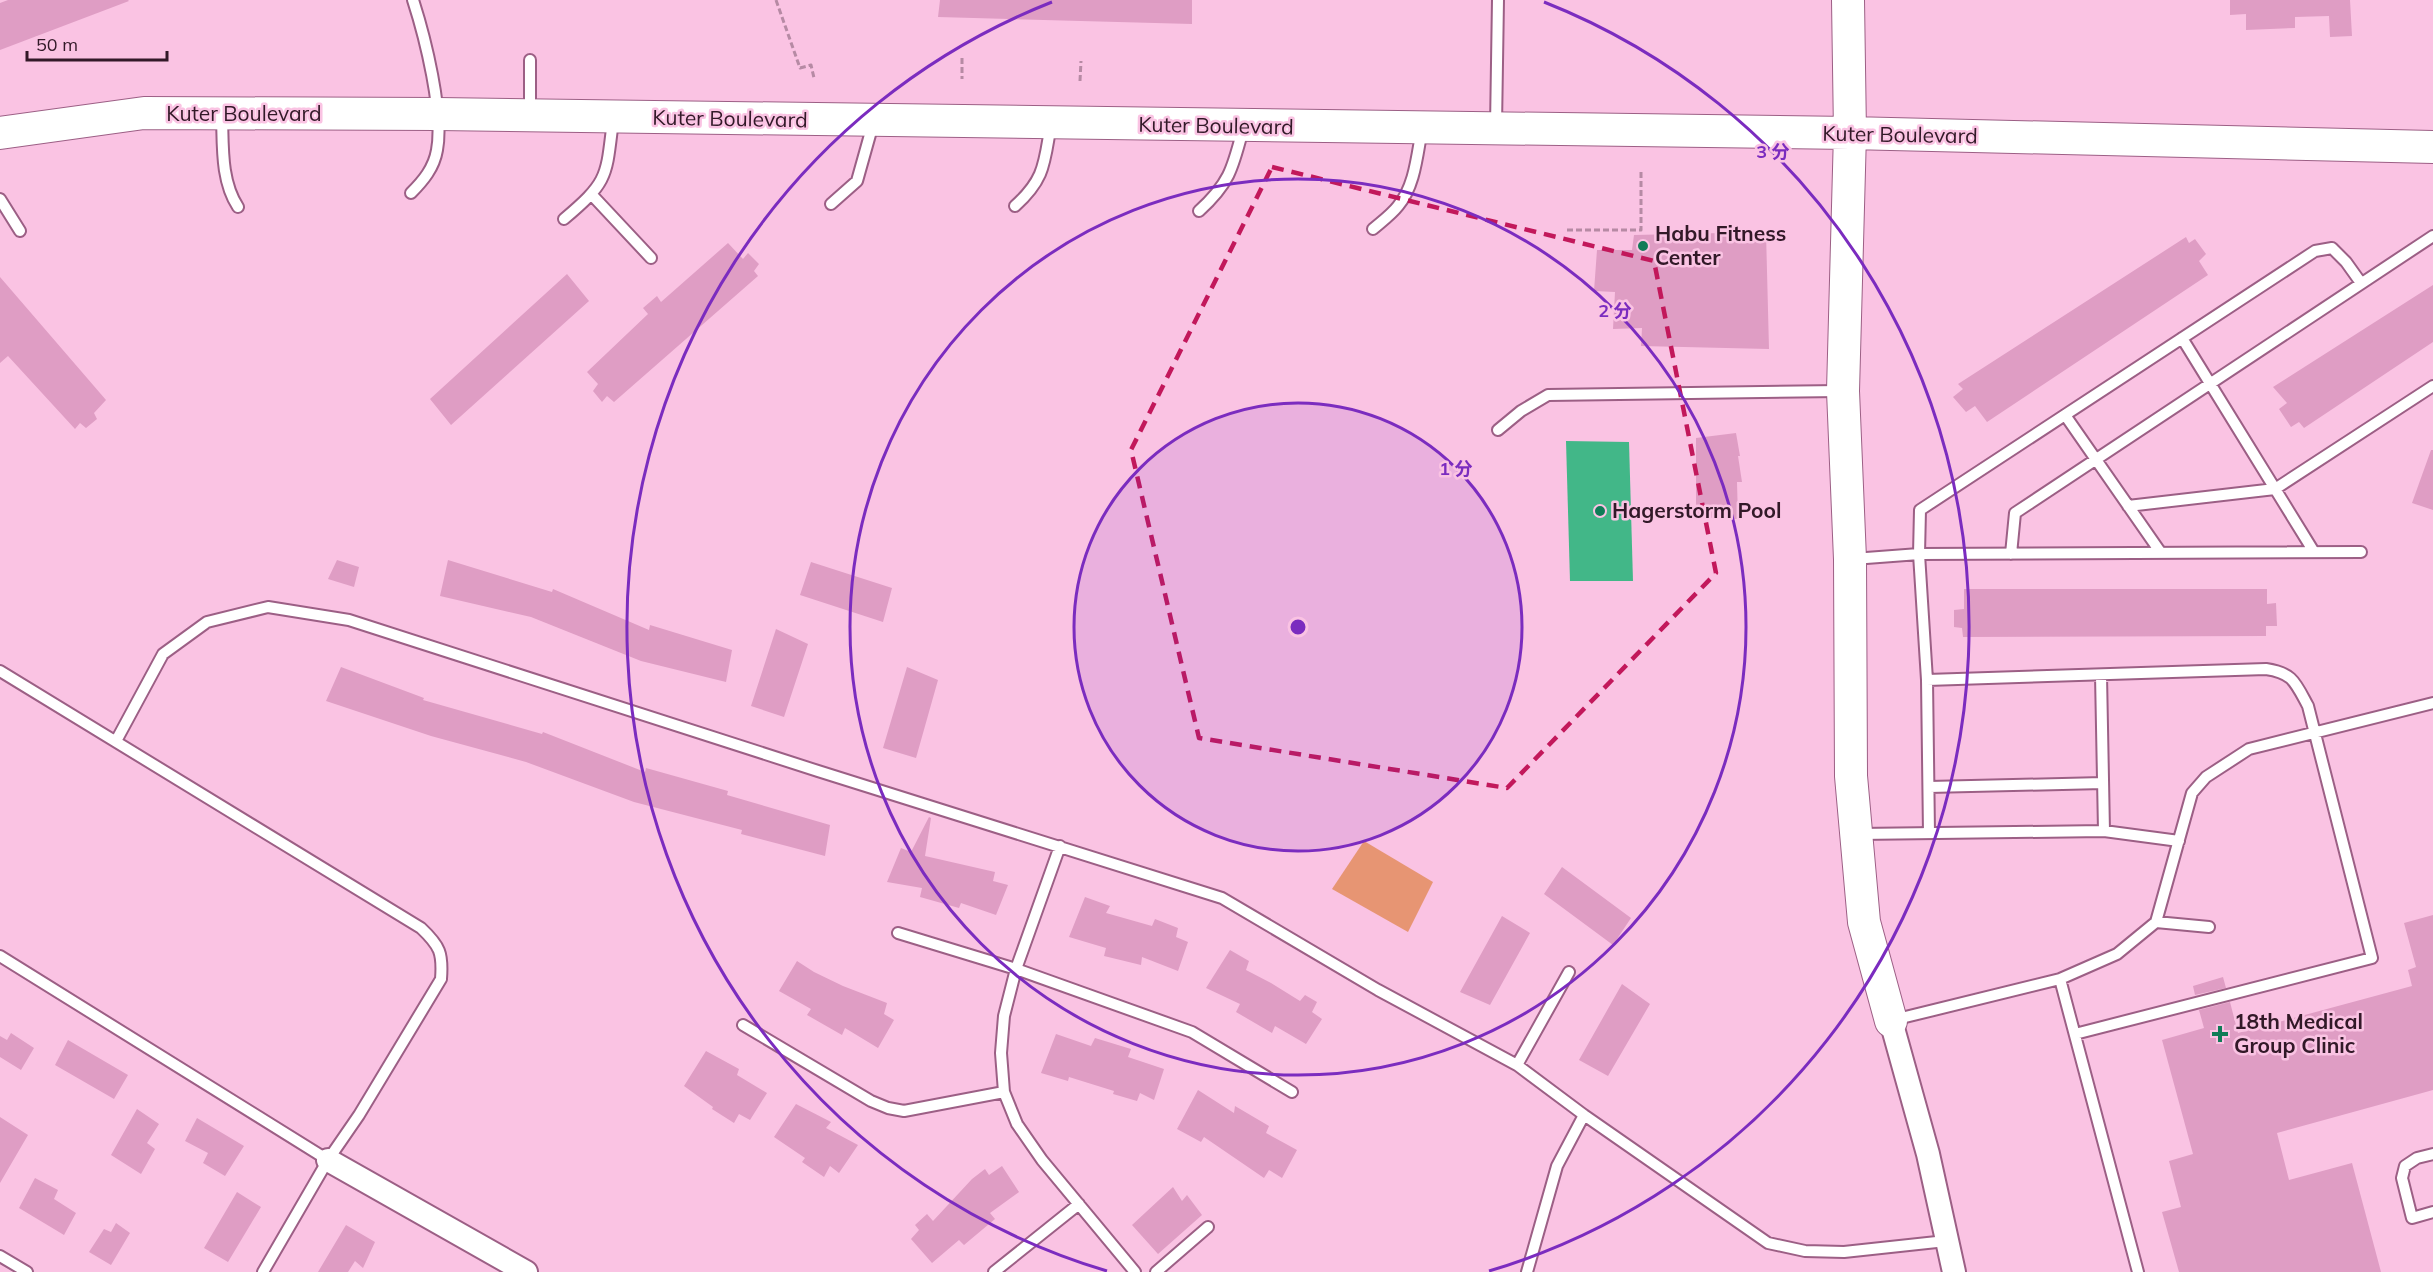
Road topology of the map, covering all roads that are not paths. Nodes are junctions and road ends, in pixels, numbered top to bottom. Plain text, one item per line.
1 (413, 0) edge
2 (1498, 0) edge
3 (1848, 0) edge
4 (530, 60) dead end
5 (222, 114) junction
6 (438, 114) junction
7 (530, 116) junction
8 (614, 117) junction
9 (874, 121) junction
10 (1051, 123) junction
11 (1244, 126) junction
12 (1422, 129) junction
13 (1496, 129) junction
14 (0, 133) edge
15 (1850, 133) junction
16 (2433, 147) edge
17 (411, 193) dead end
18 (592, 195) junction
19 (0, 199) edge
20 (831, 204) dead end
21 (1015, 206) dead end
22 (238, 207) dead end
23 (1199, 211) dead end
24 (564, 219) dead end
25 (1373, 229) dead end
26 (20, 231) dead end
27 (2433, 236) edge
28 (651, 258) dead end
29 (2361, 283) junction
30 (2182, 338) junction
31 (2209, 383) junction
32 (2433, 386) edge
33 (1843, 391) junction
34 (2065, 415) junction
35 (1498, 430) dead end
36 (2096, 459) junction
37 (2275, 489) junction
38 (2128, 506) junction
39 (2314, 552) junction
40 (2361, 552) dead end
41 (2161, 553) junction
42 (1919, 554) junction
43 (2011, 554) junction
44 (1850, 559) junction
45 (0, 671) edge
46 (2101, 675) junction
47 (1927, 680) junction
48 (2433, 703) edge
49 (2315, 733) junction
50 (116, 741) junction
51 (2103, 783) junction
52 (1929, 787) junction
53 (2104, 831) junction
54 (1929, 833) junction
55 (1856, 834) junction
56 (2179, 841) junction
57 (1060, 846) junction
58 (2156, 922) junction
59 (2209, 927) dead end
60 (898, 933) dead end
61 (0, 956) edge
62 (1016, 969) junction
63 (1569, 972) dead end
64 (2061, 979) junction
65 (1891, 1021) junction
66 (743, 1025) dead end
67 (2075, 1034) junction
68 (1517, 1065) junction
69 (1004, 1092) junction
70 (1292, 1092) dead end
71 (1584, 1115) junction
72 (2433, 1154) edge
73 (328, 1160) junction
74 (1078, 1204) junction
75 (2433, 1212) edge
76 (1208, 1227) dead end
77 (1946, 1241) junction
78 (0, 1256) edge
79 (27, 1272) edge
80 (263, 1272) edge
81 (526, 1272) edge
82 (994, 1272) edge
83 (1135, 1272) edge
84 (1156, 1272) edge
85 (1527, 1272) edge
86 (1954, 1272) edge
87 (2138, 1272) edge

1 - 6 lane
2 - 13 lane
3 - 15 street
4 - 7 lane
5 - 6 street, Kuter Boulevard
5 - 14 street, Kuter Boulevard
5 - 22 lane
6 - 7 street, Kuter Boulevard
6 - 17 lane
7 - 8 street, Kuter Boulevard
8 - 9 street, Kuter Boulevard
8 - 18 lane
9 - 10 street, Kuter Boulevard
9 - 20 lane
10 - 11 street, Kuter Boulevard
10 - 21 lane
11 - 12 street, Kuter Boulevard
11 - 23 lane
12 - 13 street, Kuter Boulevard
12 - 25 lane
13 - 15 street, Kuter Boulevard
15 - 16 street, Kuter Boulevard
15 - 33 street
18 - 24 lane
18 - 28 lane
19 - 26 lane
27 - 29 lane
29 - 30 lane
29 - 31 lane
30 - 31 lane
30 - 34 lane
31 - 36 lane
31 - 37 lane
32 - 37 lane
33 - 35 lane
33 - 44 street
34 - 36 lane
34 - 42 lane
36 - 38 lane
36 - 43 lane
37 - 38 lane
37 - 39 lane
38 - 41 lane
39 - 40 lane
39 - 41 lane
41 - 43 lane
42 - 43 lane
42 - 44 lane
42 - 47 lane
44 - 55 street
45 - 50 lane
46 - 47 lane
46 - 49 lane
46 - 51 lane
47 - 52 lane
48 - 49 lane
49 - 56 lane
49 - 67 lane
50 - 57 lane
50 - 73 lane
51 - 52 lane
51 - 53 lane
52 - 54 lane
53 - 54 lane
53 - 56 lane
54 - 55 lane
55 - 65 street
56 - 58 lane
57 - 62 lane
57 - 68 lane
58 - 59 lane
58 - 64 lane
60 - 62 lane
61 - 73 lane
62 - 69 lane
62 - 70 lane
63 - 68 lane
64 - 65 lane
64 - 67 lane
65 - 77 street
66 - 69 lane
67 - 87 lane
68 - 71 lane
69 - 74 lane
71 - 77 lane
71 - 85 lane
72 - 75 lane
73 - 80 lane
73 - 81 street
74 - 82 lane
74 - 83 lane
76 - 84 lane
77 - 86 street
78 - 79 lane

